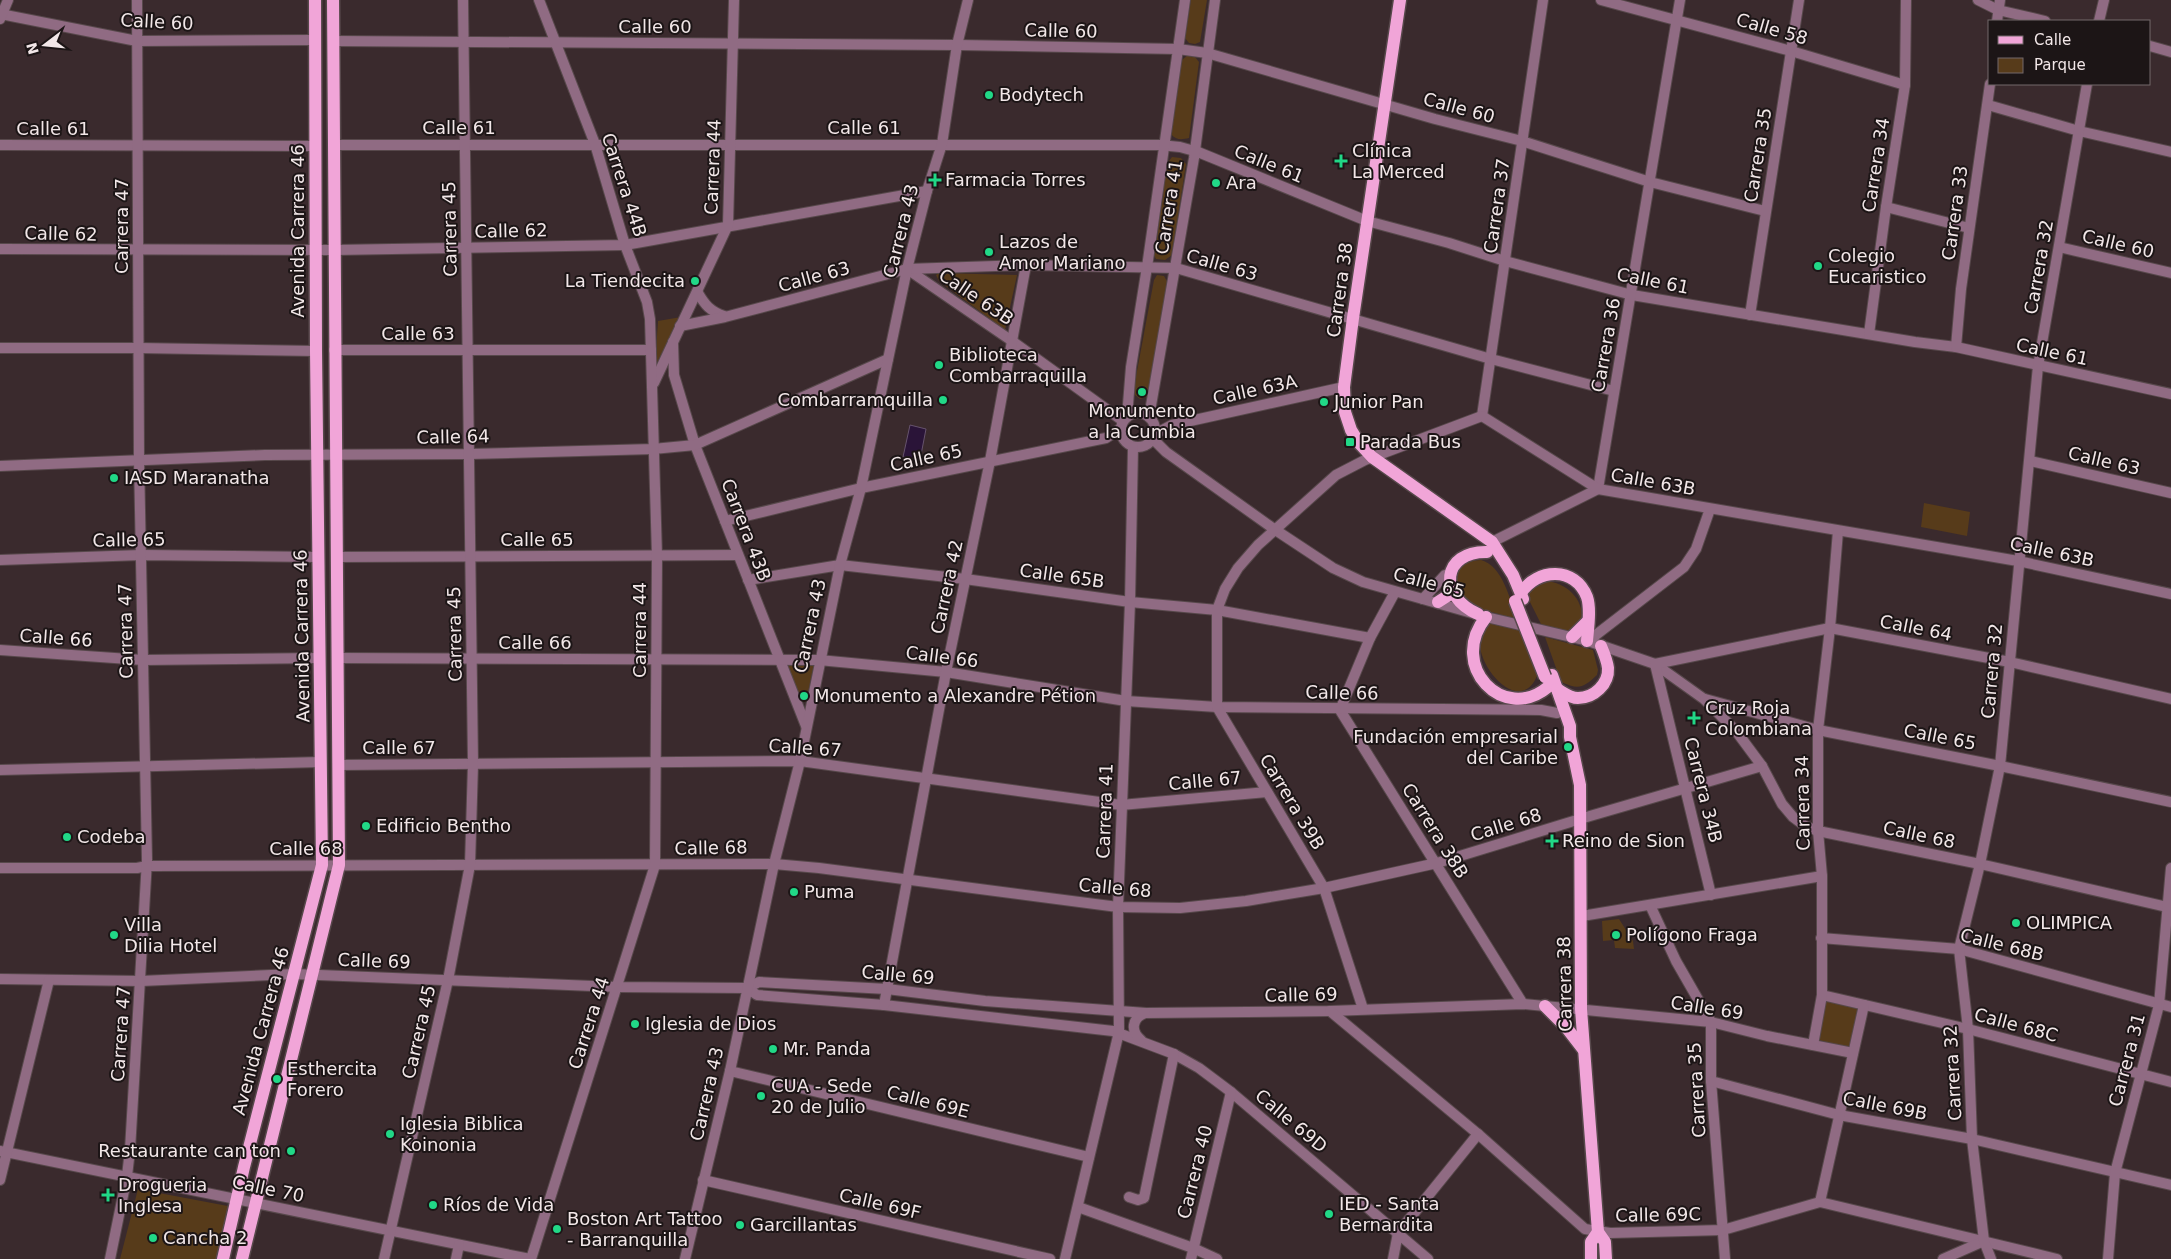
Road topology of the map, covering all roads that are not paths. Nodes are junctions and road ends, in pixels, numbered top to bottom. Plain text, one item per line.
1 (8, 0) edge
2 (137, 0) edge
3 (315, 0) edge
4 (333, 0) edge
5 (464, 0) edge
6 (539, 0) edge
7 (734, 0) edge
8 (968, 0) edge
9 (1185, 0) edge
10 (1215, 0) edge
11 (1400, 0) edge
12 (1543, 0) edge
13 (1601, 0) edge
14 (1680, 0) edge
15 (1798, 0) edge
16 (1906, 0) edge
17 (1978, 0) edge
18 (2104, 0) edge
19 (1999, 5) edge
20 (1, 16) edge
21 (1677, 19) junction
22 (1997, 20) edge
23 (2042, 20) edge
24 (2100, 20) edge
25 (137, 40) junction
26 (315, 40) junction
27 (334, 40) junction
28 (464, 42) junction
29 (554, 44) junction
30 (733, 44) junction
31 (957, 45) junction
32 (2151, 46) edge
33 (1178, 49) junction
34 (1791, 51) junction
35 (2171, 52) edge
36 (1207, 53) junction
37 (1905, 85) junction
38 (1990, 85) edge
39 (2087, 85) edge
40 (1385, 104) junction
41 (1988, 106) junction
42 (2079, 131) junction
43 (1522, 141) junction
44 (465, 144) junction
45 (595, 144) junction
46 (731, 144) junction
47 (942, 144) junction
48 (0, 145) edge
49 (138, 145) junction
50 (334, 145) junction
51 (1164, 145) junction
52 (316, 146) junction
53 (1195, 151) junction
54 (2171, 152) edge
55 (1650, 182) junction
56 (927, 190) junction
57 (1886, 207) junction
58 (1765, 211) junction
59 (1367, 221) junction
60 (728, 225) junction
61 (1969, 228) junction
62 (625, 245) junction
63 (2059, 247) junction
64 (466, 248) junction
65 (0, 249) edge
66 (316, 250) junction
67 (334, 250) junction
68 (138, 251) junction
69 (1505, 261) junction
70 (1026, 265) junction
71 (1147, 267) junction
72 (1176, 268) junction
73 (907, 269) junction
74 (2171, 272) edge
75 (698, 293) junction
76 (1632, 295) junction
77 (1750, 315) junction
78 (725, 317) junction
79 (1353, 318) junction
80 (680, 326) junction
81 (1869, 334) junction
82 (1012, 341) junction
83 (673, 342) junction
84 (1956, 347) junction
85 (0, 348) edge
86 (138, 348) junction
87 (334, 350) junction
88 (468, 350) junction
89 (651, 350) junction
90 (316, 351) junction
91 (888, 359) junction
92 (1491, 359) junction
93 (2038, 366) junction
94 (652, 386) junction
95 (1344, 387) junction
96 (1614, 391) junction
97 (2171, 394) edge
98 (1482, 416) junction
99 (1151, 419) junction
100 (1123, 422) junction
101 (1172, 425) junction
102 (1154, 436) junction
103 (1106, 438) junction
104 (695, 445) junction
105 (1129, 445) junction
106 (1145, 447) junction
107 (653, 449) junction
108 (1166, 452) junction
109 (317, 454) junction
110 (335, 454) junction
111 (469, 454) junction
112 (1372, 457) junction
113 (139, 460) junction
114 (990, 461) junction
115 (2030, 461) junction
116 (0, 466) edge
117 (861, 488) junction
118 (1598, 489) junction
119 (2171, 493) edge
120 (1710, 509) junction
121 (725, 521) junction
122 (1274, 529) junction
123 (1838, 531) junction
124 (1489, 547) junction
125 (141, 555) junction
126 (738, 555) junction
127 (470, 556) junction
128 (657, 556) junction
129 (318, 557) junction
130 (336, 557) junction
131 (0, 560) edge
132 (2018, 561) junction
133 (840, 565) junction
134 (1445, 575) dead end
135 (965, 579) junction
136 (748, 580) junction
137 (1395, 592) junction
138 (1452, 593) junction
139 (2171, 594) edge
140 (1520, 598) junction
141 (1424, 599) junction
142 (1130, 602) junction
143 (1438, 602) junction
144 (1217, 610) junction
145 (1482, 615) junction
146 (1587, 622) junction
147 (1830, 628) junction
148 (1572, 637) junction
149 (1370, 638) junction
150 (1587, 641) junction
151 (1601, 646) junction
152 (0, 650) edge
153 (320, 658) junction
154 (337, 658) junction
155 (472, 659) junction
156 (779, 659) junction
157 (143, 660) junction
158 (655, 660) junction
159 (820, 660) junction
160 (2010, 662) junction
161 (1655, 664) junction
162 (946, 672) junction
163 (1551, 682) junction
164 (1704, 699) junction
165 (2171, 699) edge
166 (1126, 701) junction
167 (1217, 707) junction
168 (1556, 708) junction
169 (1340, 710) junction
170 (806, 726) junction
171 (1818, 730) junction
172 (1570, 737) junction
173 (800, 761) junction
174 (321, 762) junction
175 (656, 762) junction
176 (338, 764) junction
177 (473, 764) junction
178 (1762, 766) junction
179 (2000, 766) junction
180 (145, 767) junction
181 (0, 770) edge
182 (927, 778) junction
183 (1686, 789) junction
184 (1267, 792) junction
185 (2171, 802) edge
186 (1121, 805) junction
187 (1581, 819) junction
188 (1818, 831) junction
189 (1437, 863) junction
190 (774, 864) junction
191 (1980, 864) junction
192 (339, 865) junction
193 (470, 865) junction
194 (655, 865) junction
195 (147, 866) junction
196 (322, 866) junction
197 (0, 868) edge
198 (2171, 868) edge
199 (1822, 876) junction
200 (908, 880) junction
201 (1324, 888) junction
202 (1711, 895) junction
203 (1650, 905) junction
204 (1118, 908) junction
205 (2169, 908) edge
206 (1582, 916) junction
207 (1821, 938) junction
208 (1959, 949) junction
209 (294, 974) junction
210 (313, 975) junction
211 (0, 980) edge
212 (49, 980) junction
213 (448, 980) junction
214 (141, 981) junction
215 (617, 987) junction
216 (747, 988) junction
217 (887, 989) junction
218 (1822, 995) junction
219 (985, 1001) junction
220 (1523, 1004) junction
221 (884, 1005) junction
222 (1864, 1005) junction
223 (2158, 1005) junction
224 (1545, 1006) junction
225 (2171, 1007) edge
226 (1360, 1009) junction
227 (1581, 1010) junction
228 (1330, 1011) junction
229 (1120, 1012) junction
230 (1146, 1013) junction
231 (984, 1016) junction
232 (1711, 1022) junction
233 (1351, 1027) junction
234 (1968, 1029) junction
235 (1118, 1032) junction
236 (1142, 1040) junction
237 (1813, 1045) junction
238 (1584, 1051) junction
239 (1174, 1054) junction
240 (1853, 1054) junction
241 (730, 1071) junction
242 (2139, 1074) junction
243 (1711, 1081) junction
244 (2171, 1082) edge
245 (1231, 1092) junction
246 (1839, 1115) junction
247 (1478, 1134) junction
248 (1972, 1139) junction
249 (3, 1152) edge
250 (1089, 1157) junction
251 (2115, 1173) junction
252 (127, 1176) junction
253 (0, 1180) edge
254 (703, 1180) junction
255 (2171, 1185) edge
256 (1129, 1197) dead end
257 (236, 1200) junction
258 (1820, 1202) junction
259 (255, 1204) junction
260 (1078, 1207) junction
261 (1723, 1230) junction
262 (391, 1231) junction
263 (1598, 1232) junction
264 (1398, 1233) junction
265 (1984, 1241) junction
266 (460, 1245) junction
267 (1193, 1248) junction
268 (110, 1259) edge
269 (223, 1259) edge
270 (242, 1259) edge
271 (384, 1259) edge
272 (456, 1259) edge
273 (531, 1259) edge
274 (685, 1259) edge
275 (1050, 1259) edge
276 (1065, 1259) edge
277 (1191, 1259) edge
278 (1217, 1259) edge
279 (1393, 1259) edge
280 (1428, 1259) edge
281 (1591, 1259) edge
282 (1606, 1259) edge
283 (1725, 1259) edge
284 (1943, 1259) edge
285 (1991, 1259) edge
286 (2057, 1259) edge
287 (2108, 1259) edge

1 - 20 street
2 - 25 street, Carrera 47
3 - 26 main road, Avenida Carrera 46
4 - 27 main road, Avenida Carrera 46
5 - 28 street, Carrera 45
6 - 29 street, Carrera 44B
7 - 30 street, Carrera 44
8 - 31 street, Carrera 43
9 - 33 street, Carrera 41
10 - 36 street, Carrera 41
11 - 40 main road, Carrera 38
12 - 43 street, Carrera 37
13 - 21 street, Calle 58
14 - 21 street, Carrera 36
15 - 34 street, Carrera 35
16 - 37 street, Carrera 34
17 - 19 street
18 - 24 street
19 - 22 street
19 - 23 street
20 - 25 street, Calle 60
21 - 34 street, Calle 58
21 - 55 street, Carrera 36
25 - 26 street, Calle 60
25 - 49 street, Carrera 47
26 - 52 main road, Avenida Carrera 46
27 - 28 street, Calle 60
27 - 50 main road, Avenida Carrera 46
28 - 29 street, Calle 60
28 - 44 street, Carrera 45
29 - 30 street, Calle 60
29 - 45 street, Carrera 44B
30 - 31 street, Calle 60
30 - 46 street, Carrera 44
31 - 33 street, Calle 60
31 - 47 street, Carrera 43
32 - 35 street
33 - 36 street, Calle 60
33 - 51 street, Carrera 41
34 - 37 street, Calle 58
34 - 58 street, Carrera 35
36 - 40 street, Calle 60
36 - 53 street, Carrera 41
37 - 57 street, Carrera 34
38 - 41 street, Carrera 33
39 - 42 street, Carrera 32
40 - 43 street, Calle 60
40 - 59 main road, Carrera 38
41 - 42 street
41 - 61 street, Carrera 33
42 - 54 street
42 - 63 street, Carrera 32
43 - 55 street, Calle 60
43 - 69 street, Carrera 37
44 - 45 street, Calle 61
44 - 50 street, Calle 61
44 - 64 street, Carrera 45
45 - 46 street, Calle 61
45 - 62 street, Carrera 44B
46 - 47 street, Calle 61
46 - 60 street, Carrera 44
47 - 51 street, Calle 61
47 - 56 street, Carrera 43
48 - 49 street, Calle 61
49 - 52 street, Calle 61
49 - 68 street, Carrera 47
50 - 67 main road, Avenida Carrera 46
51 - 53 street, Calle 61
51 - 71 street, Carrera 41
52 - 66 main road, Avenida Carrera 46
53 - 59 street, Calle 61
53 - 72 street, Carrera 41
55 - 58 street, Calle 60
55 - 76 street, Carrera 36
56 - 60 street, Calle 62
56 - 73 street, Carrera 43
57 - 61 street
57 - 81 street, Carrera 34
58 - 77 street, Carrera 35
59 - 69 street, Calle 61
59 - 79 main road, Carrera 38
60 - 62 street, Calle 62
60 - 75 street, Carrera 44
61 - 84 street, Carrera 33
62 - 64 street, Calle 62
62 - 89 street, Carrera 44B
63 - 74 street, Calle 60
63 - 93 street, Carrera 32
64 - 67 street, Calle 62
64 - 88 street, Carrera 45
65 - 68 street, Calle 62
66 - 67 street, Calle 62
66 - 68 street, Calle 62
66 - 90 main road, Avenida Carrera 46
67 - 87 main road, Avenida Carrera 46
68 - 86 street, Carrera 47
69 - 76 street, Calle 61
69 - 92 street, Carrera 37
70 - 71 street, Calle 63
70 - 73 street, Calle 63
70 - 82 street, Carrera 42
71 - 72 street, Calle 63
71 - 100 street, Carrera 41
72 - 79 street, Calle 63
72 - 99 street, Carrera 41
73 - 78 street, Calle 63
73 - 82 street, Calle 63B
73 - 91 street, Carrera 43
75 - 78 street
75 - 80 street, Carrera 44
76 - 77 street, Calle 61
76 - 96 street, Carrera 36
77 - 81 street, Calle 61
78 - 80 street, Calle 63
79 - 92 street, Calle 63
79 - 95 main road, Carrera 38
80 - 83 street, Carrera 44
81 - 84 street, Calle 61
82 - 100 street, Calle 63B
82 - 114 street, Carrera 42
83 - 94 street, Carrera 44
83 - 104 street, Carrera 43B
84 - 93 street, Calle 61
85 - 86 street
86 - 90 street
86 - 113 street, Carrera 47
87 - 88 street, Calle 63
87 - 110 main road, Avenida Carrera 46
88 - 89 street, Calle 63
88 - 111 street, Carrera 45
89 - 94 street, Carrera 44B
90 - 109 main road, Avenida Carrera 46
91 - 104 street, Calle 64
91 - 117 street, Carrera 43
92 - 96 street, Calle 63
92 - 98 street, Carrera 37
93 - 97 street, Calle 61
93 - 115 street, Carrera 32
94 - 107 street, Carrera 44
95 - 101 street, Calle 63A
95 - 112 main road, Carrera 38
96 - 118 street, Carrera 36
98 - 112 street
98 - 118 street, Calle 63B
99 - 100 street
99 - 101 street, Calle 63A
99 - 102 street
100 - 103 street, Calle 65
100 - 105 street
101 - 102 street, Calle 63A
102 - 106 street
102 - 108 street, Calle 65
103 - 105 street, Calle 65
103 - 114 street, Calle 65
104 - 107 street, Calle 64
104 - 121 street, Carrera 43B
105 - 106 street
105 - 142 street, Carrera 41
106 - 108 street, Calle 65
107 - 111 street, Calle 64
107 - 128 street, Carrera 44
108 - 122 street, Calle 65
109 - 110 street, Calle 64
109 - 113 street, Calle 64
109 - 129 main road, Avenida Carrera 46
110 - 111 street, Calle 64
110 - 130 main road, Avenida Carrera 46
111 - 127 street, Carrera 45
112 - 122 street
112 - 124 main road, Carrera 38
113 - 116 street, Calle 64
113 - 125 street, Carrera 47
114 - 117 street, Calle 65
114 - 135 street, Carrera 42
115 - 119 street, Calle 63
115 - 132 street, Carrera 32
117 - 121 street, Calle 65
117 - 133 street, Carrera 43
118 - 120 street, Calle 63B
118 - 124 street
120 - 123 street, Calle 63B
120 - 150 street
121 - 126 street, Carrera 43B
122 - 137 street, Calle 65
122 - 144 street
123 - 132 street, Calle 63B
123 - 147 street, Carrera 34
124 - 138 main road
124 - 140 main road, Carrera 38
125 - 129 street, Calle 65
125 - 131 street, Calle 65
125 - 157 street, Carrera 47
126 - 128 street, Calle 65
126 - 136 street, Carrera 43B
127 - 128 street, Calle 65
127 - 130 street, Calle 65
127 - 155 street, Carrera 45
128 - 158 street, Carrera 44
129 - 153 main road, Avenida Carrera 46
130 - 154 main road, Avenida Carrera 46
132 - 139 street, Calle 63B
132 - 160 street, Carrera 32
133 - 135 street, Calle 65B
133 - 136 street, Calle 65B
133 - 159 street, Carrera 43
134 - 141 street
135 - 142 street, Calle 65B
135 - 162 street, Carrera 42
136 - 156 street, Carrera 43B
137 - 141 street, Calle 65
137 - 149 street
138 - 143 main road
138 - 145 main road
140 - 146 main road
140 - 163 main road, Carrera 38, bridge
141 - 143 street, Calle 65
142 - 144 street, Calle 65B
142 - 166 street, Carrera 41
143 - 145 street, Calle 65
144 - 149 street, Calle 65B
144 - 167 street
145 - 148 street, Calle 65
145 - 163 main road
146 - 148 main road
146 - 150 main road
147 - 160 street, Calle 64
147 - 161 street, Calle 64
147 - 171 street, Carrera 34
148 - 150 street, Calle 65
149 - 169 street
150 - 151 street, Calle 65
151 - 161 street, Calle 65
151 - 163 main road
152 - 157 street, Calle 66
153 - 157 street, Calle 66
153 - 174 main road, Avenida Carrera 46
154 - 155 street, Calle 66
154 - 176 main road, Avenida Carrera 46
155 - 158 street, Calle 66
155 - 177 street, Carrera 45
156 - 158 street, Calle 66
156 - 159 street, Calle 66
156 - 170 street, Carrera 43B
157 - 180 street, Carrera 47
158 - 175 street, Carrera 44
159 - 162 street, Calle 66
159 - 170 street, Carrera 43
160 - 165 street, Calle 64
160 - 179 street, Carrera 32
161 - 164 street, Calle 65
161 - 183 street, Carrera 34B
162 - 166 street, Calle 66
162 - 182 street, Carrera 42
163 - 168 main road, Carrera 38
163 - 172 main road, Carrera 38
164 - 171 street, Calle 65
164 - 178 street, Calle 65
166 - 167 street, Calle 66
166 - 186 street, Carrera 41
167 - 169 street, Calle 66
167 - 184 street, Carrera 39B
168 - 169 street, Calle 66
168 - 172 main road, Carrera 38
169 - 189 street, Carrera 38B
170 - 173 street, Carrera 43
171 - 179 street, Calle 65
171 - 188 street, Carrera 34
172 - 187 main road, Carrera 38
173 - 175 street, Calle 67
173 - 182 street, Calle 67
173 - 190 street, Carrera 43
174 - 180 street
174 - 196 main road, Avenida Carrera 46
175 - 177 street, Calle 67
175 - 194 street, Carrera 44
176 - 177 street, Calle 67
176 - 192 main road, Avenida Carrera 46
177 - 193 street, Carrera 45
178 - 183 street, Calle 68
178 - 188 street, Calle 68
179 - 185 street, Calle 65
179 - 191 street, Carrera 32
180 - 181 street
180 - 195 street, Carrera 47
182 - 186 street, Calle 67
182 - 200 street, Carrera 42
183 - 187 street, Calle 68
183 - 202 street, Carrera 34B
184 - 186 street, Calle 67
184 - 201 street, Carrera 39B
186 - 204 street, Carrera 41
187 - 189 street, Calle 68
187 - 206 main road, Carrera 38
188 - 191 street, Calle 68
188 - 199 street, Carrera 34
189 - 201 street, Calle 68
189 - 220 street, Carrera 38B
190 - 194 street, Calle 68
190 - 200 street, Calle 68
190 - 216 street, Carrera 43
191 - 205 street, Calle 68
191 - 208 street, Carrera 32
192 - 193 street, Calle 68
192 - 196 street, Calle 68
192 - 210 main road, Avenida Carrera 46
193 - 194 street, Calle 68
193 - 213 street, Carrera 45
194 - 215 street, Carrera 44
195 - 196 street, Calle 68
195 - 197 street, Calle 68
195 - 214 street, Carrera 47
196 - 209 main road, Avenida Carrera 46
198 - 205 street, Carrera 31
199 - 202 street
199 - 207 street, Carrera 34
200 - 204 street, Calle 68
200 - 217 street, Carrera 42
201 - 204 street, Calle 68
201 - 226 street, Carrera 39B
202 - 203 street
203 - 206 street
203 - 232 street, Carrera 35
204 - 229 street, Carrera 41
205 - 223 street, Carrera 31
206 - 227 main road, Carrera 38
207 - 208 street, Calle 68B
207 - 218 street, Carrera 34
208 - 223 street, Calle 68B
208 - 234 street, Carrera 32
209 - 210 street, Calle 69
209 - 214 street, Calle 69
209 - 257 main road, Avenida Carrera 46
210 - 213 street, Calle 69
210 - 259 main road, Avenida Carrera 46
211 - 212 street, Calle 69
212 - 214 street, Calle 69
212 - 249 street
213 - 215 street, Calle 69
213 - 262 street, Carrera 45
214 - 252 street, Carrera 47
215 - 216 street, Calle 69
215 - 273 street, Carrera 44
216 - 217 street, Calle 69
216 - 221 street, Calle 69
216 - 241 street, Carrera 43
217 - 219 street, Calle 69
217 - 221 street, Carrera 42
218 - 222 street, Calle 68C
218 - 237 street, Carrera 34
219 - 229 street, Calle 69
219 - 231 street
220 - 224 street, Calle 69
220 - 226 street, Calle 69
221 - 231 street, Calle 69
222 - 234 street, Calle 68C
222 - 240 street
223 - 225 street, Calle 68B
223 - 242 street, Carrera 31
224 - 227 street, Calle 69
224 - 238 main road
226 - 228 street, Calle 69
226 - 233 street
227 - 232 street, Calle 69
227 - 238 main road, Carrera 38
228 - 230 street, Calle 69
228 - 233 street, Calle 69C
229 - 230 street, Calle 69
229 - 235 street, Carrera 41
230 - 236 street
231 - 235 street, Calle 69
232 - 237 street, Calle 69
232 - 243 street, Carrera 35
233 - 247 street, Calle 69C
234 - 242 street, Calle 68C
234 - 248 street, Carrera 32
235 - 236 street, Calle 69D
235 - 250 street, Carrera 41
236 - 239 street, Calle 69D
237 - 240 street, Calle 69
238 - 263 main road, Carrera 38
239 - 245 street, Calle 69D
239 - 256 street
240 - 246 street
241 - 250 street, Calle 69E
241 - 254 street, Carrera 43
242 - 244 street, Calle 68C
242 - 251 street, Carrera 31
243 - 246 street, Calle 69B
243 - 261 street, Carrera 35
245 - 264 street, Calle 69D
245 - 267 street, Carrera 40
246 - 248 street, Calle 69B
246 - 258 street
247 - 263 street, Calle 69C
247 - 264 street
248 - 251 street, Calle 69B
248 - 265 street, Carrera 32
249 - 252 street, Calle 70
249 - 253 street
250 - 260 street, Carrera 41
251 - 255 street, Calle 69B
251 - 287 street, Carrera 31
252 - 257 street, Calle 70
252 - 268 street, Carrera 47
254 - 274 street, Carrera 43
254 - 275 street, Calle 69F
257 - 259 street, Calle 70
257 - 269 main road, Avenida Carrera 46
258 - 261 street, Calle 69C
258 - 265 street, Calle 69C
259 - 262 street, Calle 70
259 - 270 main road, Avenida Carrera 46
260 - 267 street
260 - 276 street, Carrera 41
261 - 263 street, Calle 69C
261 - 283 street, Carrera 35
262 - 266 street, Calle 70
262 - 271 street, Carrera 45
263 - 281 main road, Carrera 38
263 - 282 main road, Carrera 38
264 - 279 street
264 - 280 street, Calle 69D
265 - 284 street
265 - 285 street, Carrera 32
265 - 286 street, Calle 69C
266 - 272 street
266 - 273 street, Calle 70
267 - 277 street, Carrera 40
267 - 278 street

